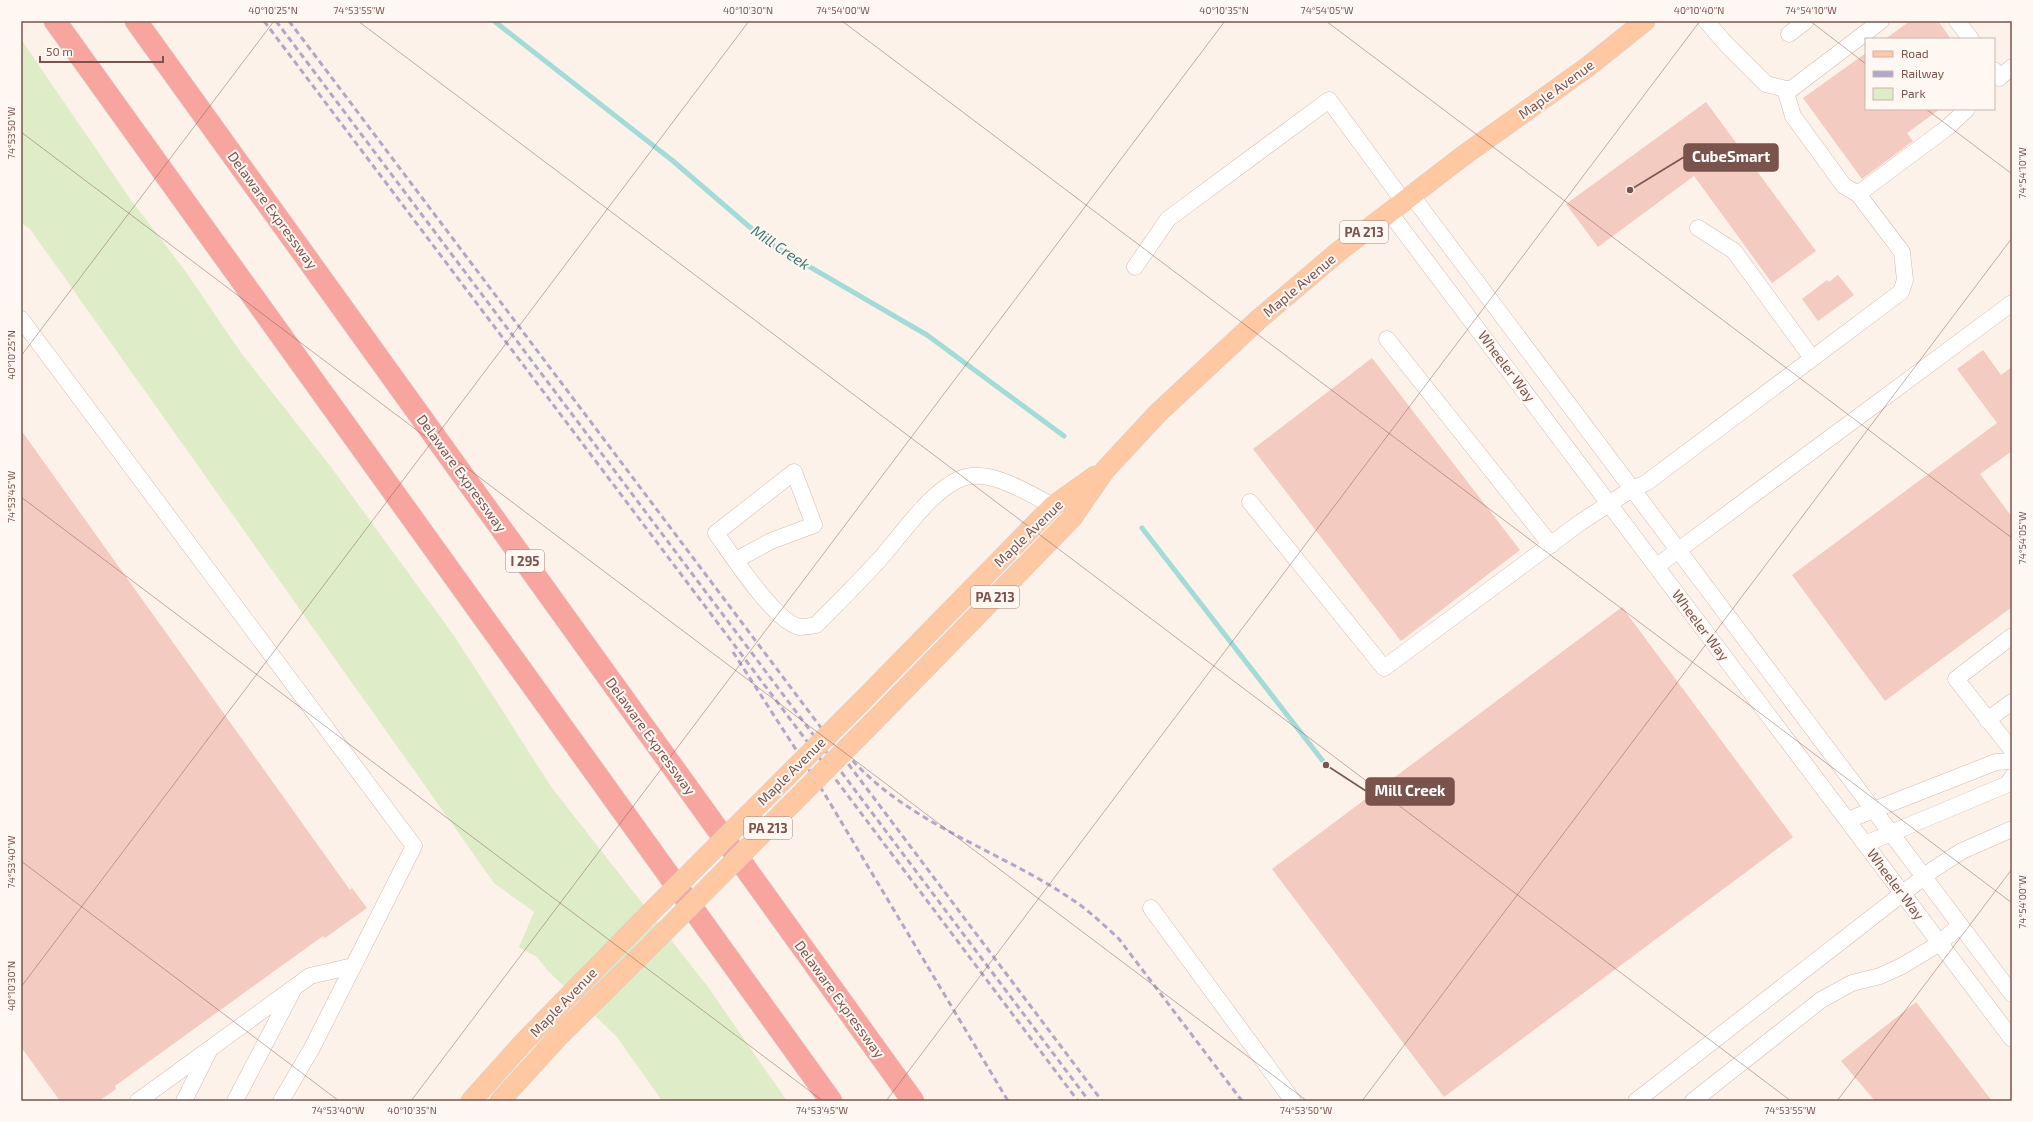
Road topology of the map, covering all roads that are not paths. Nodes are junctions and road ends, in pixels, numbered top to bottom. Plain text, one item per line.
1 (55, 21) edge
2 (136, 21) edge
3 (1645, 21) edge
4 (1706, 21) edge
5 (1806, 21) edge
6 (1881, 21) edge
7 (1958, 21) edge
8 (1789, 34) dead end
9 (1970, 38) edge
10 (2012, 67) edge
11 (1996, 77) edge
12 (1785, 89) junction
13 (1966, 110) edge
14 (1858, 194) junction
15 (1402, 204) junction
16 (1698, 228) dead end
17 (1136, 267) dead end
18 (2012, 303) edge
19 (21, 318) edge
20 (1387, 340) dead end
21 (1812, 358) junction
22 (1105, 470) junction
23 (1632, 489) junction
24 (1250, 502) dead end
25 (1610, 503) junction
26 (1053, 506) junction
27 (1550, 545) junction
28 (1678, 550) junction
29 (736, 560) junction
30 (1657, 566) junction
31 (2012, 636) edge
32 (2012, 702) edge
33 (1987, 720) junction
34 (2012, 750) edge
35 (2012, 761) edge
36 (2012, 777) edge
37 (1873, 810) junction
38 (1848, 820) junction
39 (2012, 829) edge
40 (1891, 834) junction
41 (1865, 844) junction
42 (1924, 877) junction
43 (1903, 894) junction
44 (1151, 908) dead end
45 (1960, 925) junction
46 (1940, 943) junction
47 (1980, 952) junction
48 (353, 966) junction
49 (1959, 969) junction
50 (294, 987) junction
51 (2012, 994) edge
52 (2012, 1039) edge
53 (211, 1048) junction
54 (138, 1101) edge
55 (184, 1101) edge
56 (235, 1101) edge
57 (281, 1101) edge
58 (471, 1101) edge
59 (500, 1101) edge
60 (831, 1101) edge
61 (913, 1101) edge
62 (1293, 1101) edge
63 (1636, 1101) edge
64 (1693, 1101) edge

1 - 60 highway
2 - 61 highway, Delaware Expressway / I 295
3 - 15 main road, Maple Avenue / PA 213
4 - 12 street
5 - 8 street
6 - 12 street
7 - 9 street
10 - 11 street
12 - 14 street
13 - 14 street
14 - 21 street
15 - 17 street
15 - 22 main road, Maple Avenue / PA 213
15 - 23 street, Wheeler Way
15 - 25 street, Wheeler Way
16 - 21 street
18 - 28 street
19 - 48 street
20 - 27 street
21 - 23 street
22 - 26 main road, Maple Avenue / PA 213
22 - 59 main road, Maple Avenue / PA 213, bridge
23 - 25 street
23 - 28 street, Wheeler Way
24 - 27 street
25 - 27 street
25 - 30 street, Wheeler Way
26 - 29 street
26 - 58 main road, Maple Avenue / PA 213, bridge
28 - 30 street
28 - 37 street, Wheeler Way
29 - 29 street
30 - 38 street, Wheeler Way
31 - 33 street
32 - 33 street
33 - 34 street
35 - 37 street
36 - 40 street
37 - 38 street
37 - 40 street, Wheeler Way
38 - 41 street, Wheeler Way
39 - 42 street
40 - 41 street
40 - 42 street, Wheeler Way
41 - 43 street, Wheeler Way
42 - 43 street
42 - 45 street, Wheeler Way
43 - 46 street, Wheeler Way
43 - 63 street
44 - 62 street
45 - 46 street
45 - 47 street, Wheeler Way
46 - 49 street, Wheeler Way
46 - 64 street
47 - 49 street
47 - 51 street, Wheeler Way
48 - 50 street
48 - 57 street
49 - 52 street, Wheeler Way
50 - 53 street
50 - 56 street
53 - 54 street
53 - 55 street

